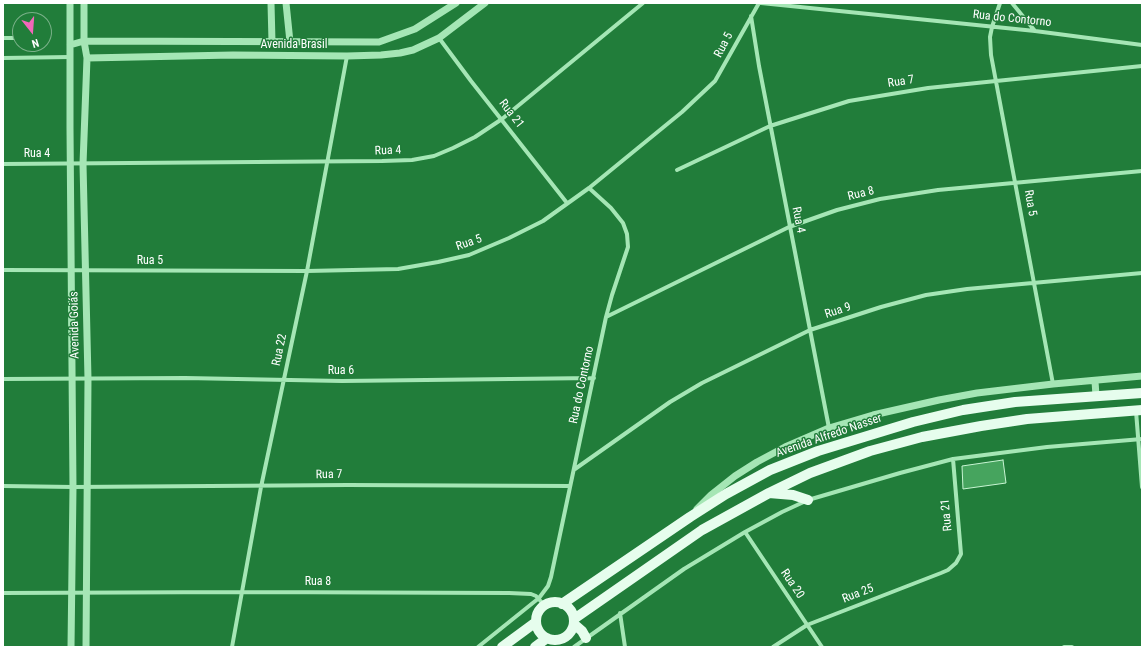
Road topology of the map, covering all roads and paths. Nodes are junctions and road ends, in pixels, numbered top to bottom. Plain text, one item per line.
1 (70, 3) edge
2 (84, 3) edge
3 (270, 3) edge
4 (286, 3) edge
5 (456, 3) edge
6 (485, 3) edge
7 (643, 3) edge
8 (760, 3) edge
9 (1000, 3) edge
10 (1012, 3) edge
11 (750, 15) junction
12 (992, 27) junction
13 (1035, 31) junction
14 (439, 38) junction
15 (84, 42) junction
16 (230, 42) junction
17 (272, 42) junction
18 (290, 42) junction
19 (379, 42) junction
20 (70, 45) junction
21 (1142, 45) edge
22 (233, 55) junction
23 (381, 55) junction
24 (347, 56) junction
25 (70, 57) junction
26 (3, 58) edge
27 (87, 58) junction
28 (1142, 66) edge
29 (996, 81) junction
30 (502, 119) junction
31 (770, 126) junction
32 (327, 162) junction
33 (3, 164) edge
34 (70, 164) junction
35 (83, 164) junction
36 (677, 170) dead end
37 (1142, 171) edge
38 (1016, 183) junction
39 (589, 188) junction
40 (567, 203) junction
41 (789, 227) junction
42 (3, 270) edge
43 (85, 270) junction
44 (72, 271) junction
45 (307, 271) junction
46 (1142, 273) edge
47 (1033, 283) junction
48 (606, 317) junction
49 (810, 330) junction
50 (1142, 376) edge
51 (73, 378) junction
52 (88, 378) junction
53 (594, 378) junction
54 (3, 379) edge
55 (284, 380) junction
56 (1095, 381) junction
57 (1053, 384) junction
58 (1142, 393) edge
59 (1096, 396) junction
60 (1139, 410) edge
61 (829, 428) junction
62 (1140, 439) edge
63 (953, 459) junction
64 (575, 469) junction
65 (3, 486) edge
66 (570, 486) junction
67 (73, 487) junction
68 (88, 487) junction
69 (261, 487) junction
70 (1142, 487) edge
71 (769, 493) junction
72 (808, 500) junction
73 (690, 517) junction
74 (745, 532) junction
75 (953, 566) joint
76 (243, 592) junction
77 (73, 593) junction
78 (87, 593) junction
79 (3, 594) edge
80 (542, 602) junction
81 (562, 604) junction
82 (620, 613) junction
83 (574, 621) junction
84 (536, 622) junction
85 (807, 625) junction
86 (586, 638) junction
87 (550, 642) edge
88 (71, 647) edge
89 (86, 647) edge
90 (232, 647) edge
91 (478, 647) edge
92 (502, 647) edge
93 (535, 647) edge
94 (574, 647) edge
95 (625, 647) edge
96 (773, 647) edge
97 (822, 647) edge
98 (1064, 647) edge
99 (1070, 647) edge

1 - 20 street, Avenida Goiás
2 - 15 street, Avenida Goiás
3 - 17 street
4 - 18 street
5 - 19 street, Avenida Brasil
6 - 14 street, Avenida Brasil
7 - 30 street, Rua 4
8 - 11 street, Rua 5
8 - 12 street, Rua do Contorno
9 - 12 street, Rua 5
10 - 13 street
11 - 31 street, Rua 4
11 - 39 street, Rua 5
12 - 13 street, Rua do Contorno
12 - 29 street, Rua 5
13 - 21 street, Rua do Contorno
14 - 23 street, Avenida Brasil
14 - 30 street, Rua 21
15 - 16 street, Avenida Brasil
15 - 20 street, Avenida Brasil
15 - 27 street, Avenida Goiás
16 - 17 street, Avenida Brasil
16 - 22 street
17 - 18 street, Avenida Brasil
18 - 19 street, Avenida Brasil
19 - 23 street
20 - 25 street, Avenida Goiás
22 - 24 street, Avenida Brasil
22 - 27 street, Avenida Brasil
23 - 24 street, Avenida Brasil
24 - 32 street, Rua 22
25 - 26 street
25 - 34 street, Avenida Goiás
27 - 35 street, Avenida Goiás
28 - 29 street, Rua 7
29 - 31 street, Rua 7
29 - 38 street, Rua 5
30 - 32 street, Rua 4
30 - 40 street, Rua 21
31 - 36 street, Rua 7
31 - 41 street, Rua 4
32 - 35 street, Rua 4
32 - 45 street, Rua 22
33 - 34 street, Rua 4
34 - 35 street, Rua 4
34 - 44 street, Avenida Goiás
35 - 43 street, Avenida Goiás
37 - 38 street, Rua 8
38 - 41 street, Rua 8
38 - 47 street, Rua 5
39 - 40 street, Rua 5
39 - 48 street, Rua do Contorno
40 - 45 street, Rua 5
41 - 48 street, Rua 8
41 - 49 street, Rua 4
42 - 44 street
43 - 44 street, Rua 5
43 - 45 street, Rua 5
43 - 52 street, Avenida Goiás
44 - 51 street, Avenida Goiás
45 - 55 street, Rua 22
46 - 47 street, Rua 9
47 - 49 street, Rua 9
47 - 57 street, Rua 5
48 - 53 street, Rua do Contorno
49 - 61 street, Rua 4
49 - 64 street, Rua 9
50 - 56 street
51 - 52 street, Rua 6
51 - 54 street
51 - 67 street, Avenida Goiás
52 - 55 street, Rua 6
52 - 68 street, Avenida Goiás
53 - 55 street, Rua 6
53 - 64 street, Rua do Contorno
55 - 69 street, Rua 22
56 - 57 street
56 - 59 street
57 - 61 street
58 - 59 main road, Avenida Alfredo Nasser
59 - 73 main road, Avenida Alfredo Nasser
60 - 62 street
60 - 71 main road
61 - 73 street
62 - 63 street
62 - 70 street
63 - 72 street
63 - 75 street, Rua 21
64 - 66 street, Rua do Contorno
65 - 67 street
66 - 69 street, Rua 7
66 - 80 street, Rua do Contorno
67 - 68 street, Rua 7
67 - 77 street, Avenida Goiás
68 - 69 street, Rua 7
68 - 78 street, Avenida Goiás
69 - 76 street, Rua 22
71 - 72 main road
71 - 83 main road
72 - 74 street
73 - 81 main road, Avenida Alfredo Nasser
74 - 82 street
74 - 85 street, Rua 20
75 - 85 street, Rua 25
76 - 78 street, Rua 8
76 - 80 street, Rua 8
76 - 90 street, Rua 22
77 - 78 street, Rua 8
77 - 79 street
77 - 88 street, Avenida Goiás
78 - 89 street, Avenida Goiás
80 - 81 main road
80 - 84 main road
80 - 91 street, Rua do Contorno
81 - 83 main road
82 - 86 street
82 - 95 street
83 - 86 main road
83 - 87 main road
84 - 87 main road
84 - 92 main road
85 - 96 street, Rua 25
85 - 97 street, Rua 20
86 - 94 street
87 - 93 main road
98 - 99 street

